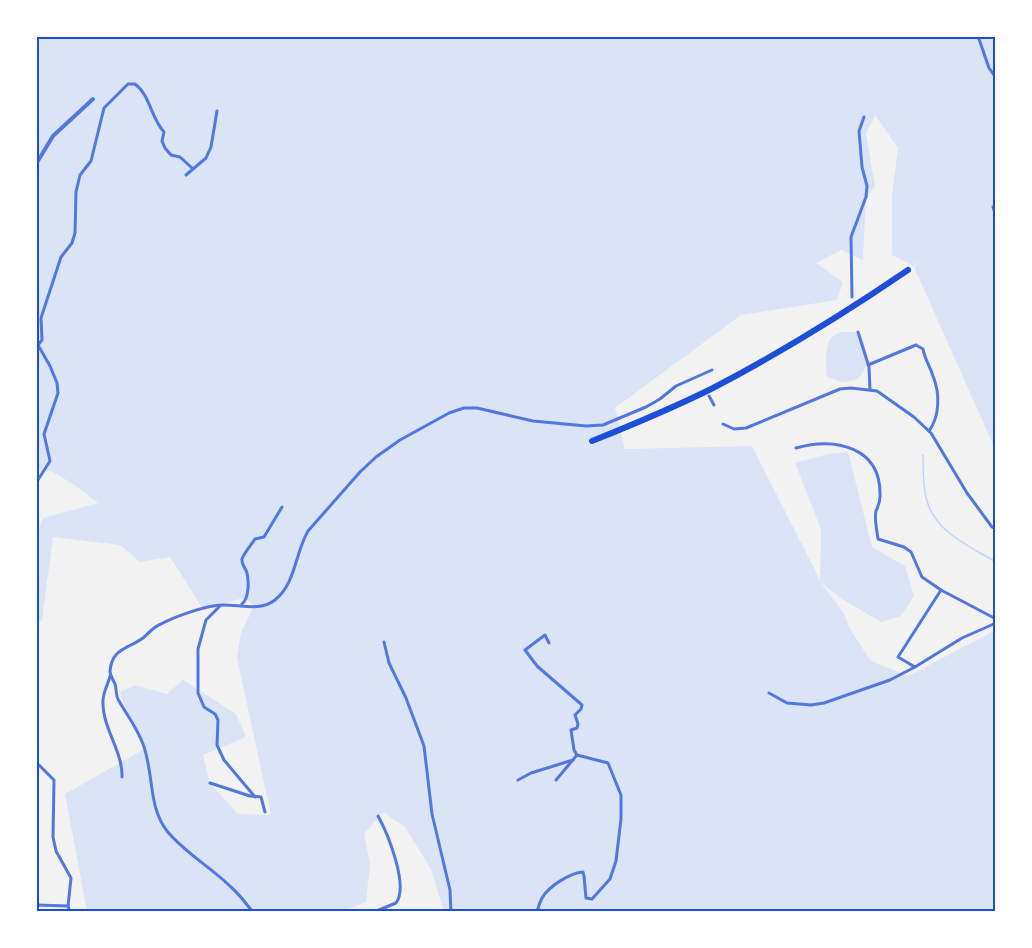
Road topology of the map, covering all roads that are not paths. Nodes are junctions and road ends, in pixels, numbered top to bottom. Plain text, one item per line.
1 (978, 36) edge
2 (996, 78) edge
3 (93, 99) dead end
4 (217, 111) dead end
5 (864, 117) dead end
6 (36, 164) edge
7 (192, 168) junction
8 (186, 175) dead end
9 (993, 207) dead end
10 (996, 216) edge
11 (908, 270) dead end
12 (852, 297) dead end
13 (858, 332) dead end
14 (37, 344) edge
15 (868, 365) junction
16 (712, 370) dead end
17 (699, 377) junction
18 (702, 383) dead end
19 (870, 390) junction
20 (709, 396) dead end
21 (714, 405) dead end
22 (723, 424) dead end
23 (929, 431) junction
24 (592, 441) dead end
25 (796, 448) dead end
26 (36, 483) edge
27 (282, 507) dead end
28 (36, 515) edge
29 (36, 520) edge
30 (996, 529) edge
31 (941, 590) junction
32 (221, 605) junction
33 (240, 606) junction
34 (996, 619) edge
35 (996, 623) edge
36 (384, 642) dead end
37 (549, 643) dead end
38 (915, 667) junction
39 (110, 676) junction
40 (769, 693) dead end
41 (577, 755) junction
42 (573, 760) junction
43 (36, 765) edge
44 (122, 777) dead end
45 (518, 780) dead end
46 (556, 780) dead end
47 (210, 783) dead end
48 (255, 797) junction
49 (265, 812) dead end
50 (378, 816) dead end
51 (36, 906) edge
52 (68, 906) junction
53 (70, 912) edge
54 (253, 912) edge
55 (374, 912) edge
56 (451, 912) edge
57 (537, 912) edge

1 - 2 street
3 - 6 street
4 - 7 street
5 - 12 street
7 - 8 street
7 - 14 street
9 - 10 street
11 - 24 highway
13 - 15 street
14 - 26 street
15 - 19 street
15 - 23 street
16 - 17 street
17 - 18 street
17 - 33 street
19 - 22 street
19 - 23 street
20 - 21 street
23 - 30 street
25 - 31 street
27 - 33 street
28 - 29 street
31 - 34 street
31 - 38 street
32 - 33 street
32 - 39 street
32 - 48 street
35 - 38 street
36 - 56 street
37 - 41 street
38 - 40 street
39 - 44 street
39 - 54 street
41 - 42 street
41 - 57 street
42 - 45 street
42 - 46 street
43 - 52 street
47 - 48 street
48 - 49 street
50 - 55 street
51 - 52 street
52 - 53 street

